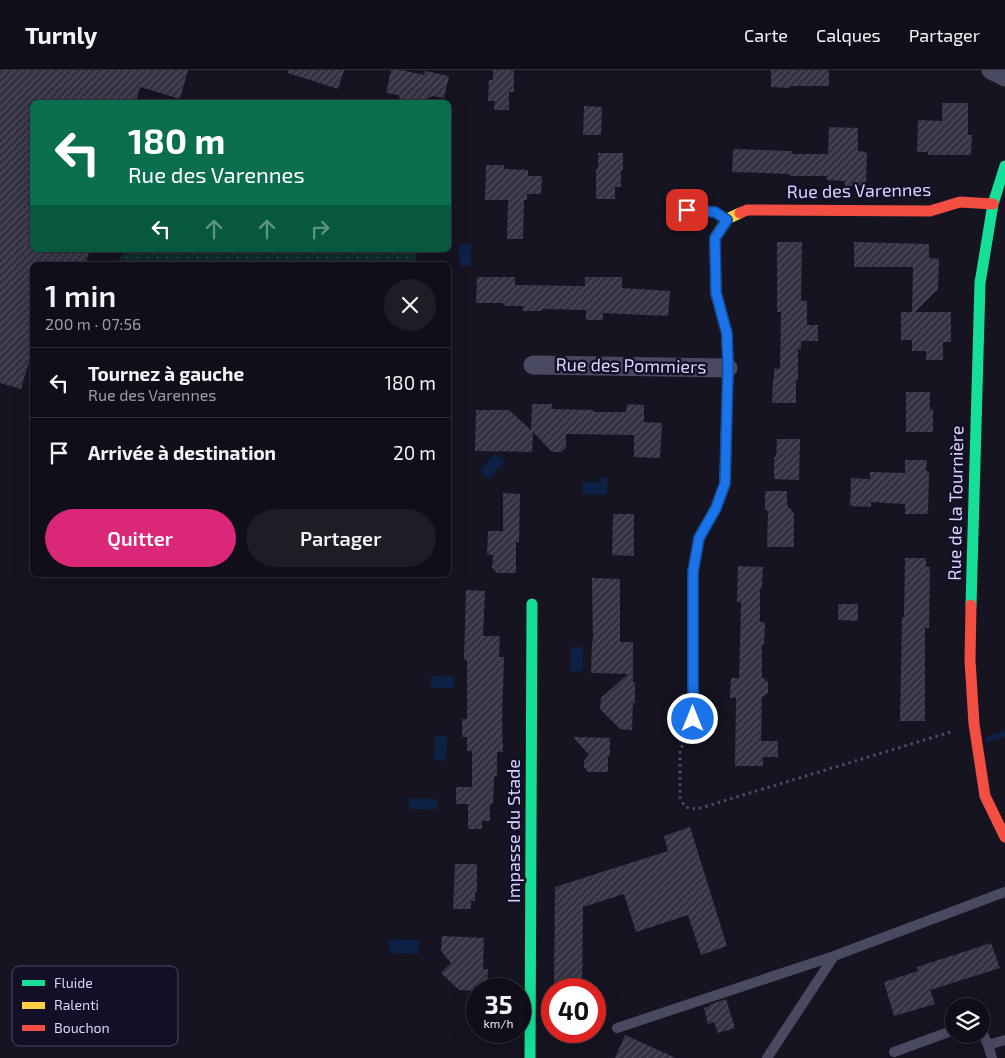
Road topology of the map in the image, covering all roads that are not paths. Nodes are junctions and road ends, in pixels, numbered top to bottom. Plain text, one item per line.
1 (991, 70) edge
2 (1005, 77) edge
3 (1005, 166) edge
4 (993, 204) junction
5 (687, 210) dead end
6 (727, 220) junction
7 (534, 365) dead end
8 (728, 368) junction
9 (532, 604) dead end
10 (693, 719) road end
11 (1005, 837) edge
12 (1005, 892) edge
13 (834, 956) junction
14 (617, 1028) dead end
15 (945, 1033) edge
16 (1005, 1040) edge
17 (988, 1045) joint
18 (894, 1052) dead end
19 (530, 1058) edge
20 (767, 1058) edge
21 (992, 1058) edge

1 - 2 street
3 - 4 street, Rue de la Tournière
4 - 6 street, Rue des Varennes
4 - 11 street, Rue de la Tournière
5 - 6 lane
6 - 8 street
7 - 8 street, Rue des Pommiers
8 - 10 street
9 - 19 street, Impasse du Stade
12 - 13 lane
13 - 14 lane
13 - 20 lane
15 - 18 lane
16 - 17 lane
17 - 21 lane

